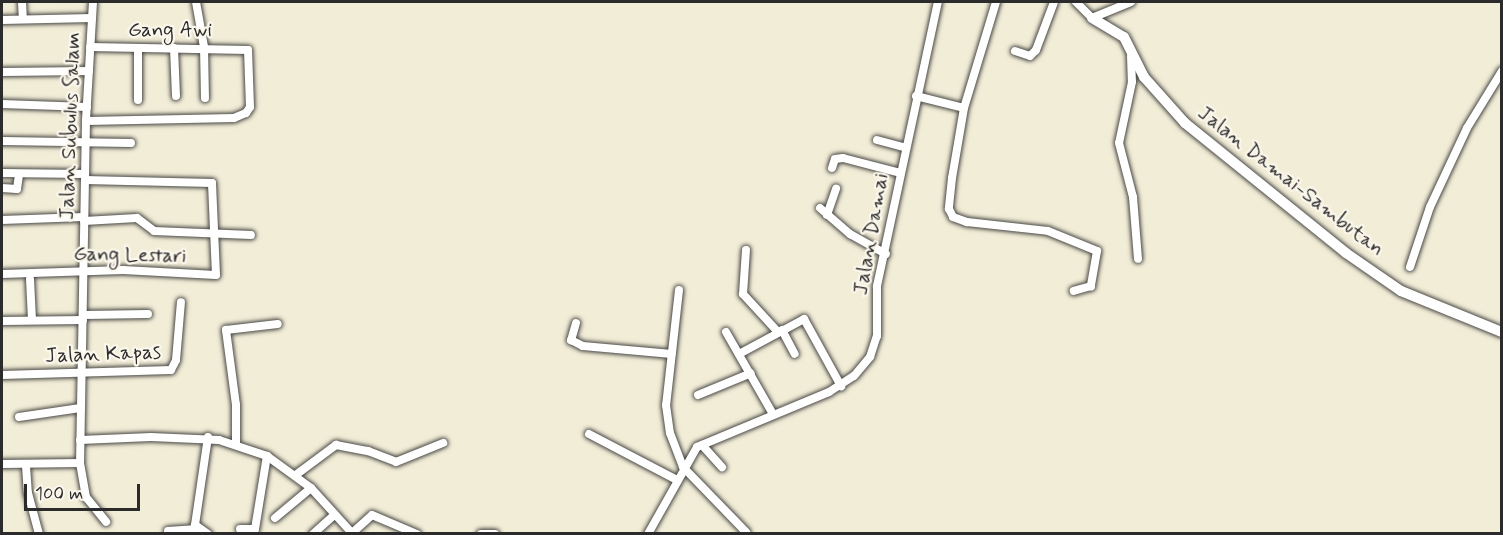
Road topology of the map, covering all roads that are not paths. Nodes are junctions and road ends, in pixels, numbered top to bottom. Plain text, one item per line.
1 (22, 2) edge
2 (93, 2) edge
3 (196, 2) edge
4 (938, 2) edge
5 (996, 2) edge
6 (1054, 2) edge
7 (1131, 2) edge
8 (1078, 5) edge
9 (92, 18) junction
10 (1092, 18) junction
11 (2, 20) edge
12 (23, 20) junction
13 (90, 47) junction
14 (204, 47) junction
15 (138, 48) junction
16 (174, 48) junction
17 (1015, 51) dead end
18 (1131, 54) junction
19 (89, 71) junction
20 (1502, 71) edge
21 (2, 72) edge
22 (176, 96) dead end
23 (916, 96) junction
24 (205, 98) dead end
25 (138, 100) dead end
26 (2, 104) edge
27 (87, 107) junction
28 (964, 108) junction
29 (86, 121) junction
30 (877, 140) dead end
31 (2, 141) edge
32 (86, 142) junction
33 (131, 143) dead end
34 (904, 147) junction
35 (832, 168) dead end
36 (900, 172) junction
37 (2, 173) edge
38 (19, 174) junction
39 (85, 177) junction
40 (2, 188) edge
41 (836, 189) dead end
42 (820, 208) dead end
43 (827, 215) junction
44 (2, 219) edge
45 (84, 219) junction
46 (213, 234) junction
47 (250, 235) dead end
48 (746, 250) dead end
49 (886, 254) junction
50 (1138, 259) dead end
51 (1410, 267) dead end
52 (83, 271) junction
53 (2, 274) edge
54 (30, 279) dead end
55 (679, 290) dead end
56 (1074, 291) dead end
57 (181, 302) dead end
58 (148, 314) dead end
59 (84, 318) junction
60 (32, 320) junction
61 (2, 321) edge
62 (576, 323) dead end
63 (278, 324) dead end
64 (780, 331) junction
65 (726, 332) dead end
66 (1502, 332) edge
67 (672, 354) junction
68 (738, 354) junction
69 (795, 354) dead end
70 (80, 373) junction
71 (751, 373) junction
72 (2, 375) edge
73 (841, 386) junction
74 (698, 395) dead end
75 (80, 408) junction
76 (773, 414) junction
77 (19, 417) dead end
78 (589, 434) dead end
79 (208, 437) junction
80 (80, 440) junction
81 (443, 443) dead end
82 (236, 445) junction
83 (702, 445) junction
84 (267, 456) junction
85 (80, 463) junction
86 (2, 464) edge
87 (26, 466) junction
88 (683, 467) junction
89 (722, 467) dead end
90 (297, 474) junction
91 (676, 480) junction
92 (311, 488) junction
93 (333, 516) junction
94 (275, 518) dead end
95 (106, 522) dead end
96 (197, 529) junction
97 (240, 529) dead end
98 (168, 531) dead end
99 (746, 532) dead end
100 (351, 533) edge
101 (39, 534) edge
102 (208, 534) edge
103 (313, 534) edge
104 (417, 534) edge
105 (481, 534) edge
106 (495, 534) edge
107 (648, 534) edge

1 - 12 street
2 - 9 street, Jalan Subulus Salam
3 - 14 street
4 - 23 street, Jalan Damai
5 - 28 street
6 - 17 street
7 - 10 street
8 - 10 street
9 - 12 street, Jalan Subulus Salam
9 - 13 street, Jalan Subulus Salam
10 - 18 street, Jalan Damai-Sambutan
11 - 12 street, Jalan Subulus Salam
13 - 15 street, Gang Awi
13 - 19 street, Jalan Subulus Salam
14 - 16 street, Gang Awi
14 - 24 street
14 - 29 street, Gang Awi
15 - 16 street, Gang Awi
15 - 25 street
16 - 22 street
18 - 50 street
18 - 66 street, Jalan Damai-Sambutan
19 - 21 street
19 - 27 street, Jalan Subulus Salam
20 - 51 street
23 - 28 street
23 - 34 street, Jalan Damai
26 - 27 street
27 - 29 street, Jalan Subulus Salam
28 - 56 street
29 - 32 street, Jalan Subulus Salam
30 - 34 street
31 - 32 street
32 - 33 street
32 - 39 street, Jalan Subulus Salam
34 - 36 street, Jalan Damai
35 - 36 street
36 - 49 street, Jalan Damai
37 - 38 street
38 - 39 street
38 - 40 street
39 - 45 street, Jalan Subulus Salam
39 - 46 street
41 - 43 street
42 - 43 street
43 - 49 street
44 - 45 street
45 - 46 street
45 - 52 street, Jalan Subulus Salam
46 - 47 street
46 - 52 street, Gang Lestari
48 - 64 street
49 - 73 street, Jalan Damai
52 - 53 street, Gang Lestari
52 - 59 street, Jalan Subulus Salam
54 - 60 street
55 - 67 street
57 - 70 street, Jalan Kapas
58 - 59 street
59 - 60 street
59 - 70 street, Jalan Subulus Salam
60 - 61 street
62 - 67 street
63 - 82 street
64 - 68 street
64 - 69 street
64 - 73 street
65 - 68 street
67 - 88 street
68 - 71 street
70 - 72 street, Jalan Kapas
70 - 75 street, Jalan Subulus Salam
71 - 74 street
71 - 76 street
73 - 76 street, Jalan Damai
75 - 77 street
75 - 80 street, Jalan Subulus Salam
76 - 83 street, Jalan Damai
78 - 91 street
79 - 80 street
79 - 82 street
79 - 96 street
80 - 85 street, Jalan Subulus Salam
81 - 90 street
82 - 84 street
83 - 88 street, Jalan Damai
83 - 89 street
84 - 90 street
84 - 97 street
85 - 87 street
85 - 95 street, Jalan Subulus Salam
86 - 87 street
87 - 101 street
88 - 91 street, Jalan Damai
88 - 99 street
90 - 92 street
91 - 107 street, Jalan Damai
92 - 93 street
92 - 94 street
93 - 100 street
93 - 103 street
96 - 98 street
96 - 102 street
100 - 104 street
105 - 106 street

